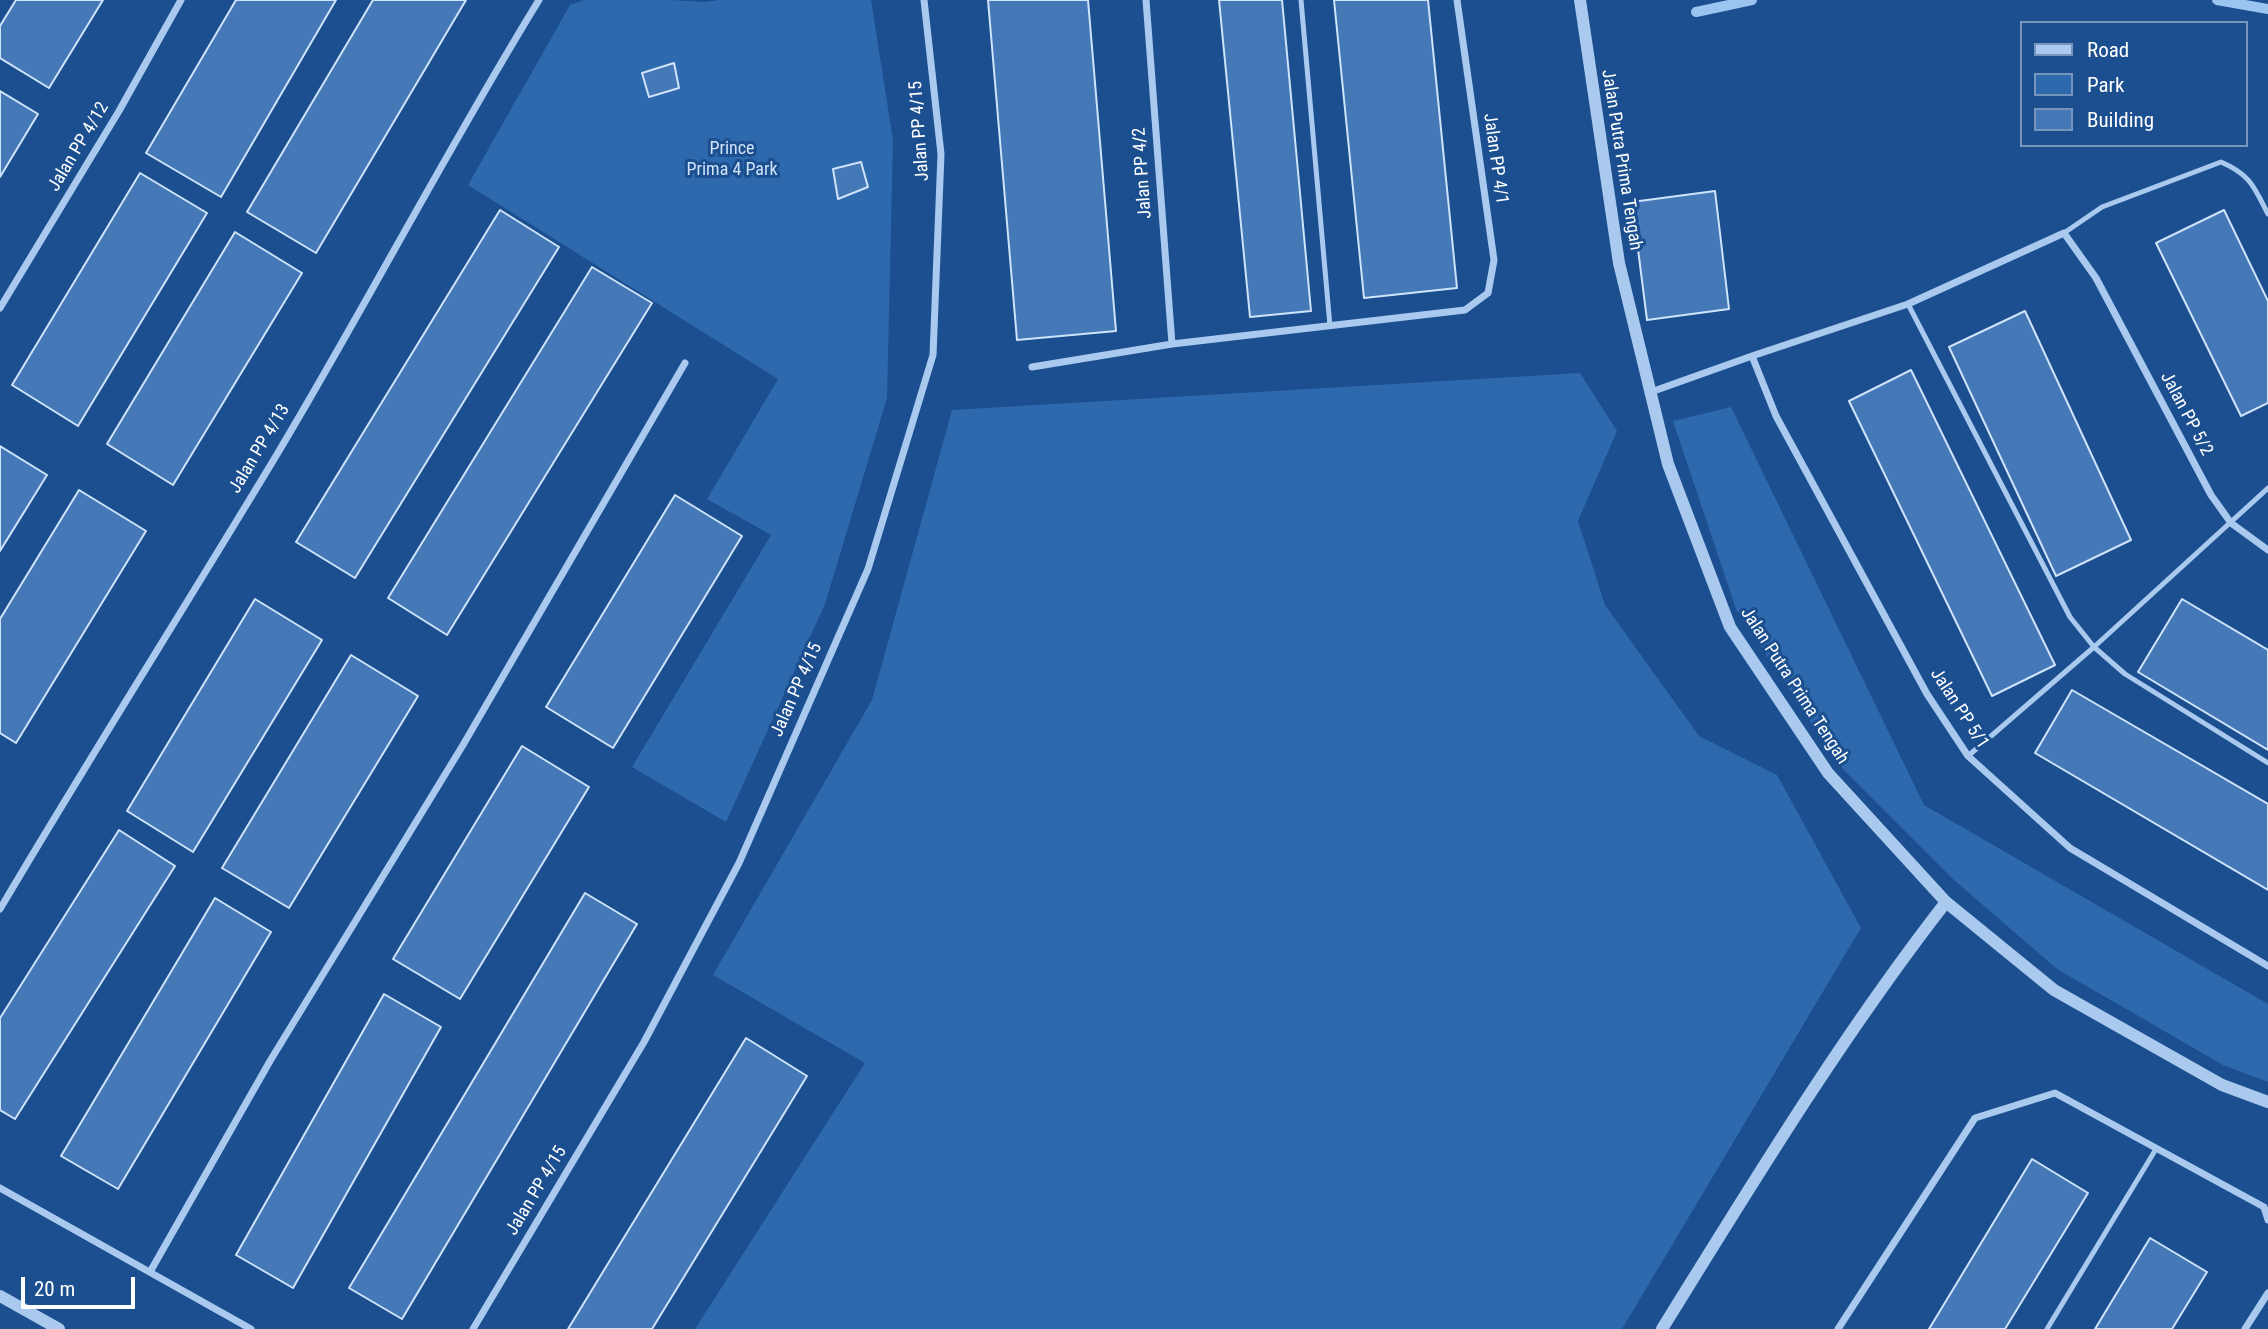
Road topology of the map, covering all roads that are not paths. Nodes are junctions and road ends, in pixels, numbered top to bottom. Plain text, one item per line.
1 (181, 0) edge
2 (539, 0) edge
3 (924, 0) edge
4 (1146, 0) edge
5 (1301, 0) edge
6 (1457, 0) edge
7 (1580, 0) edge
8 (2268, 214) edge
9 (2064, 233) junction
10 (1908, 304) junction
11 (0, 308) edge
12 (1330, 326) junction
13 (1172, 344) junction
14 (1752, 356) junction
15 (685, 363) dead end
16 (1032, 367) dead end
17 (1651, 392) junction
18 (2268, 488) edge
19 (2231, 523) junction
20 (2268, 550) edge
21 (2094, 648) junction
22 (1968, 756) junction
23 (2268, 763) edge
24 (1946, 902) junction
25 (0, 909) edge
26 (2268, 966) edge
27 (2268, 1102) edge
28 (2157, 1149) junction
29 (0, 1188) edge
30 (2268, 1220) edge
31 (150, 1272) junction
32 (2268, 1293) edge
33 (0, 1296) edge
34 (59, 1329) edge
35 (251, 1329) edge
36 (473, 1329) edge
37 (1662, 1329) edge
38 (1838, 1329) edge
39 (2047, 1329) edge
40 (2245, 1329) edge

1 - 11 street, Jalan PP 4/12
2 - 25 street, Jalan PP 4/13
3 - 36 street, Jalan PP 4/15
4 - 13 street, Jalan PP 4/2
5 - 12 lane
6 - 12 street, Jalan PP 4/1
7 - 17 street, Jalan Putra Prima Tengah
8 - 9 lane
9 - 10 street
9 - 19 street, Jalan PP 5/2
10 - 14 street
10 - 21 lane
12 - 13 street
13 - 16 street
14 - 17 street
14 - 22 street, Jalan PP 5/1
15 - 31 street
17 - 24 street, Jalan Putra Prima Tengah
18 - 19 lane
19 - 20 street, Jalan PP 5/2
19 - 21 lane
21 - 22 lane
21 - 23 lane
22 - 26 street, Jalan PP 5/1
24 - 27 street, Jalan Putra Prima Tengah
24 - 37 street
28 - 30 street
28 - 38 street
28 - 39 lane
29 - 31 street
31 - 35 street
32 - 40 street
33 - 34 street

